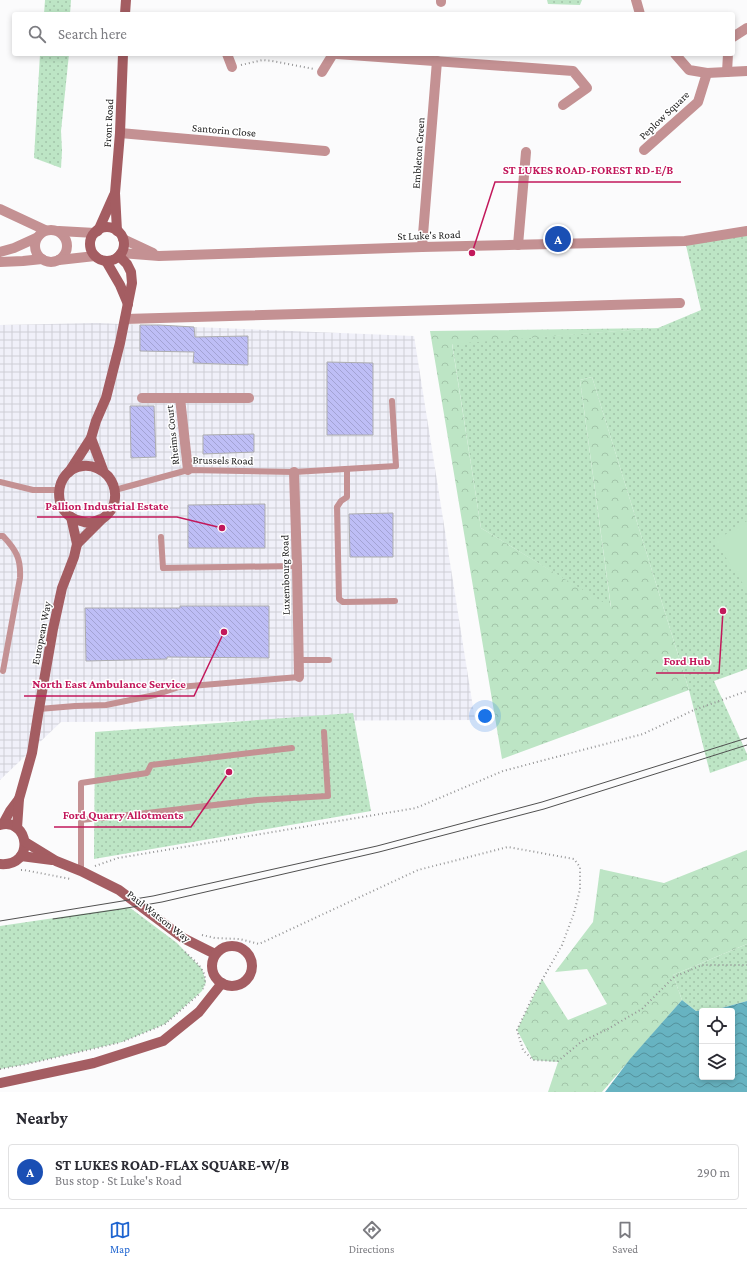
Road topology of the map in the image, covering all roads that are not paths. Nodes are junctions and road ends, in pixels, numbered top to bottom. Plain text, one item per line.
1 (126, 0) edge
2 (636, 0) edge
3 (125, 12) edge
4 (639, 12) edge
5 (747, 28) edge
6 (735, 36) edge
7 (123, 56) edge
8 (228, 56) edge
9 (332, 56) edge
10 (366, 56) edge
11 (677, 56) edge
12 (728, 56) edge
13 (437, 61) junction
14 (232, 67) road end
15 (747, 71) edge
16 (322, 72) road end
17 (727, 72) junction
18 (707, 73) junction
19 (563, 105) dead end
20 (120, 133) junction
21 (644, 150) dead end
22 (325, 151) dead end
23 (526, 152) dead end
24 (115, 193) junction
25 (0, 209) edge
26 (45, 230) junction
27 (59, 231) junction
28 (747, 231) edge
29 (96, 232) junction
30 (120, 235) junction
31 (36, 238) junction
32 (518, 245) junction
33 (422, 247) junction
34 (0, 252) edge
35 (120, 255) junction
36 (95, 256) junction
37 (159, 256) junction
38 (42, 259) junction
39 (59, 260) junction
40 (106, 261) junction
41 (0, 262) edge
42 (680, 303) dead end
43 (128, 304) junction
44 (125, 319) junction
45 (142, 398) dead end
46 (180, 398) junction
47 (249, 398) dead end
48 (392, 401) dead end
49 (91, 438) junction
50 (347, 468) junction
51 (103, 470) junction
52 (188, 470) junction
53 (70, 472) junction
54 (294, 472) junction
55 (0, 482) edge
56 (59, 490) junction
57 (115, 490) junction
58 (71, 517) junction
59 (102, 519) junction
60 (0, 536) edge
61 (161, 537) dead end
62 (77, 544) junction
63 (297, 566) junction
64 (395, 601) dead end
65 (298, 660) junction
66 (329, 660) dead end
67 (3, 671) dead end
68 (299, 677) joint
69 (39, 709) junction
70 (324, 732) dead end
71 (292, 748) dead end
72 (19, 799) junction
73 (81, 820) junction
74 (2, 824) edge
75 (17, 828) junction
76 (25, 842) junction
77 (21, 856) junction
78 (56, 861) junction
79 (0, 864) edge
80 (81, 871) junction
81 (215, 954) junction
82 (222, 983) junction
83 (0, 1084) edge

1 - 3 main road
2 - 4 street
5 - 6 street
7 - 20 main road, Front Road
8 - 14 street
9 - 16 street
10 - 13 street
11 - 18 street
12 - 17 street
13 - 19 street
13 - 33 street, Embleton Green
15 - 17 street
17 - 18 street
18 - 21 street, Peplow Square
20 - 22 street, Santorin Close
20 - 24 main road, Front Road
23 - 32 street
24 - 29 main road
24 - 30 main road
25 - 26 street
26 - 27 street
26 - 31 street
27 - 29 street
27 - 39 street
28 - 32 street, St Luke's Road
29 - 30 main road
29 - 36 main road
30 - 35 main road
30 - 37 street, St Luke's Road
31 - 34 street
31 - 38 street
32 - 33 street, St Luke's Road
33 - 37 street, St Luke's Road
35 - 37 street, St Luke's Road
35 - 40 main road
35 - 43 main road
36 - 39 street
36 - 40 main road
38 - 39 street
38 - 41 street
40 - 43 main road
42 - 44 street
43 - 44 main road
44 - 49 main road
45 - 46 street, Rheims Court
46 - 47 street, Rheims Court
46 - 52 street, Rheims Court
48 - 50 lane, Brussels Road
49 - 51 main road
49 - 53 main road
50 - 54 lane, Brussels Road
50 - 64 lane
51 - 53 main road
51 - 57 main road
52 - 54 lane, Brussels Road
52 - 57 lane, Brussels Road
53 - 56 main road
54 - 63 street, Luxembourg Road
55 - 56 lane
56 - 58 main road
57 - 59 main road
58 - 59 main road
58 - 62 main road
59 - 62 main road
60 - 67 lane
61 - 63 lane
62 - 69 main road, European Way
63 - 65 street, Luxembourg Road
65 - 66 lane
65 - 68 street, Luxembourg Road
68 - 69 lane
69 - 72 main road, European Way
70 - 73 lane
71 - 73 lane
72 - 74 main road
72 - 75 main road
73 - 80 lane
74 - 75 main road
75 - 76 main road
76 - 77 main road
76 - 78 main road
77 - 78 main road
77 - 79 main road
78 - 80 main road
80 - 81 main road
81 - 82 main road
81 - 82 main road
82 - 83 main road

